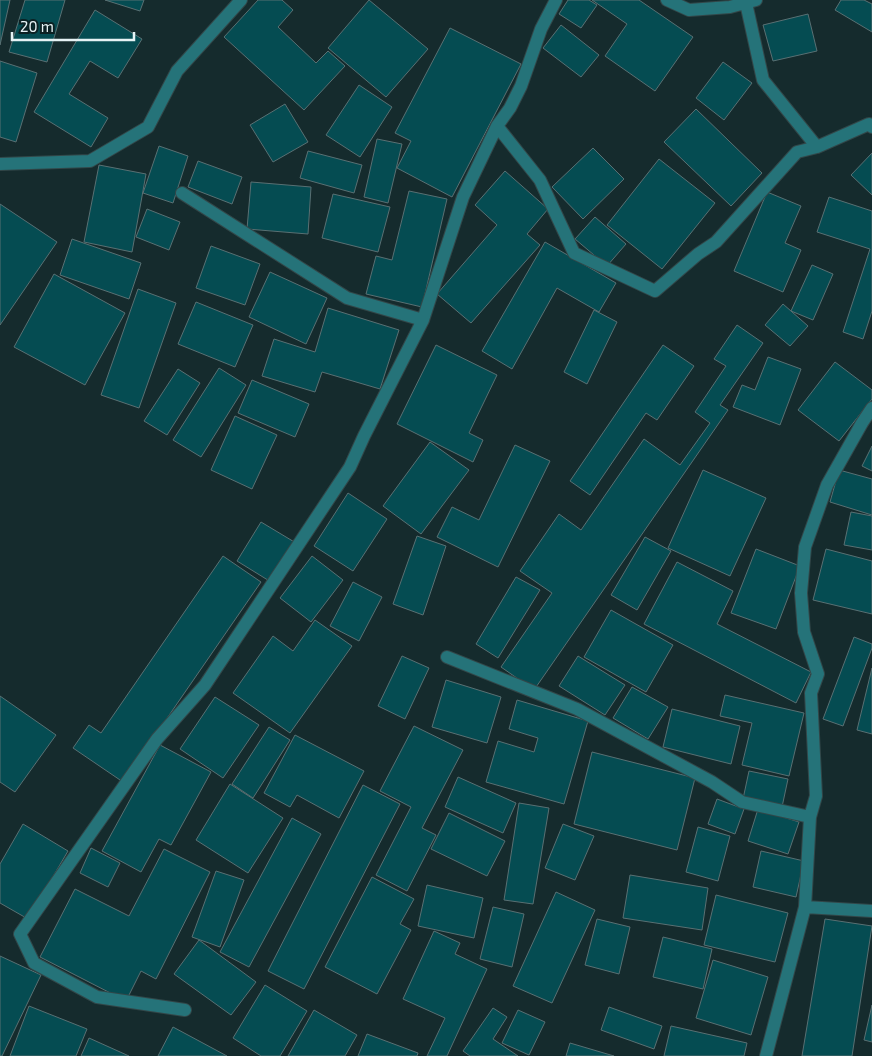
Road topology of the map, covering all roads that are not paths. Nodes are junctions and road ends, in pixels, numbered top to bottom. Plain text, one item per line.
1 (241, 0) edge
2 (556, 0) edge
3 (667, 0) edge
4 (751, 2) edge
5 (497, 126) junction
6 (872, 127) edge
7 (817, 147) junction
8 (0, 164) edge
9 (182, 193) dead end
10 (423, 320) junction
11 (872, 408) edge
12 (448, 656) dead end
13 (810, 816) junction
14 (805, 907) junction
15 (872, 911) edge
16 (185, 1010) dead end
17 (766, 1056) edge

1 - 8 street
2 - 5 street
3 - 4 street
4 - 7 street
5 - 7 street
5 - 10 street
6 - 7 street
9 - 10 street
10 - 16 street
11 - 13 street
12 - 13 street
13 - 14 street
14 - 15 street
14 - 17 street

